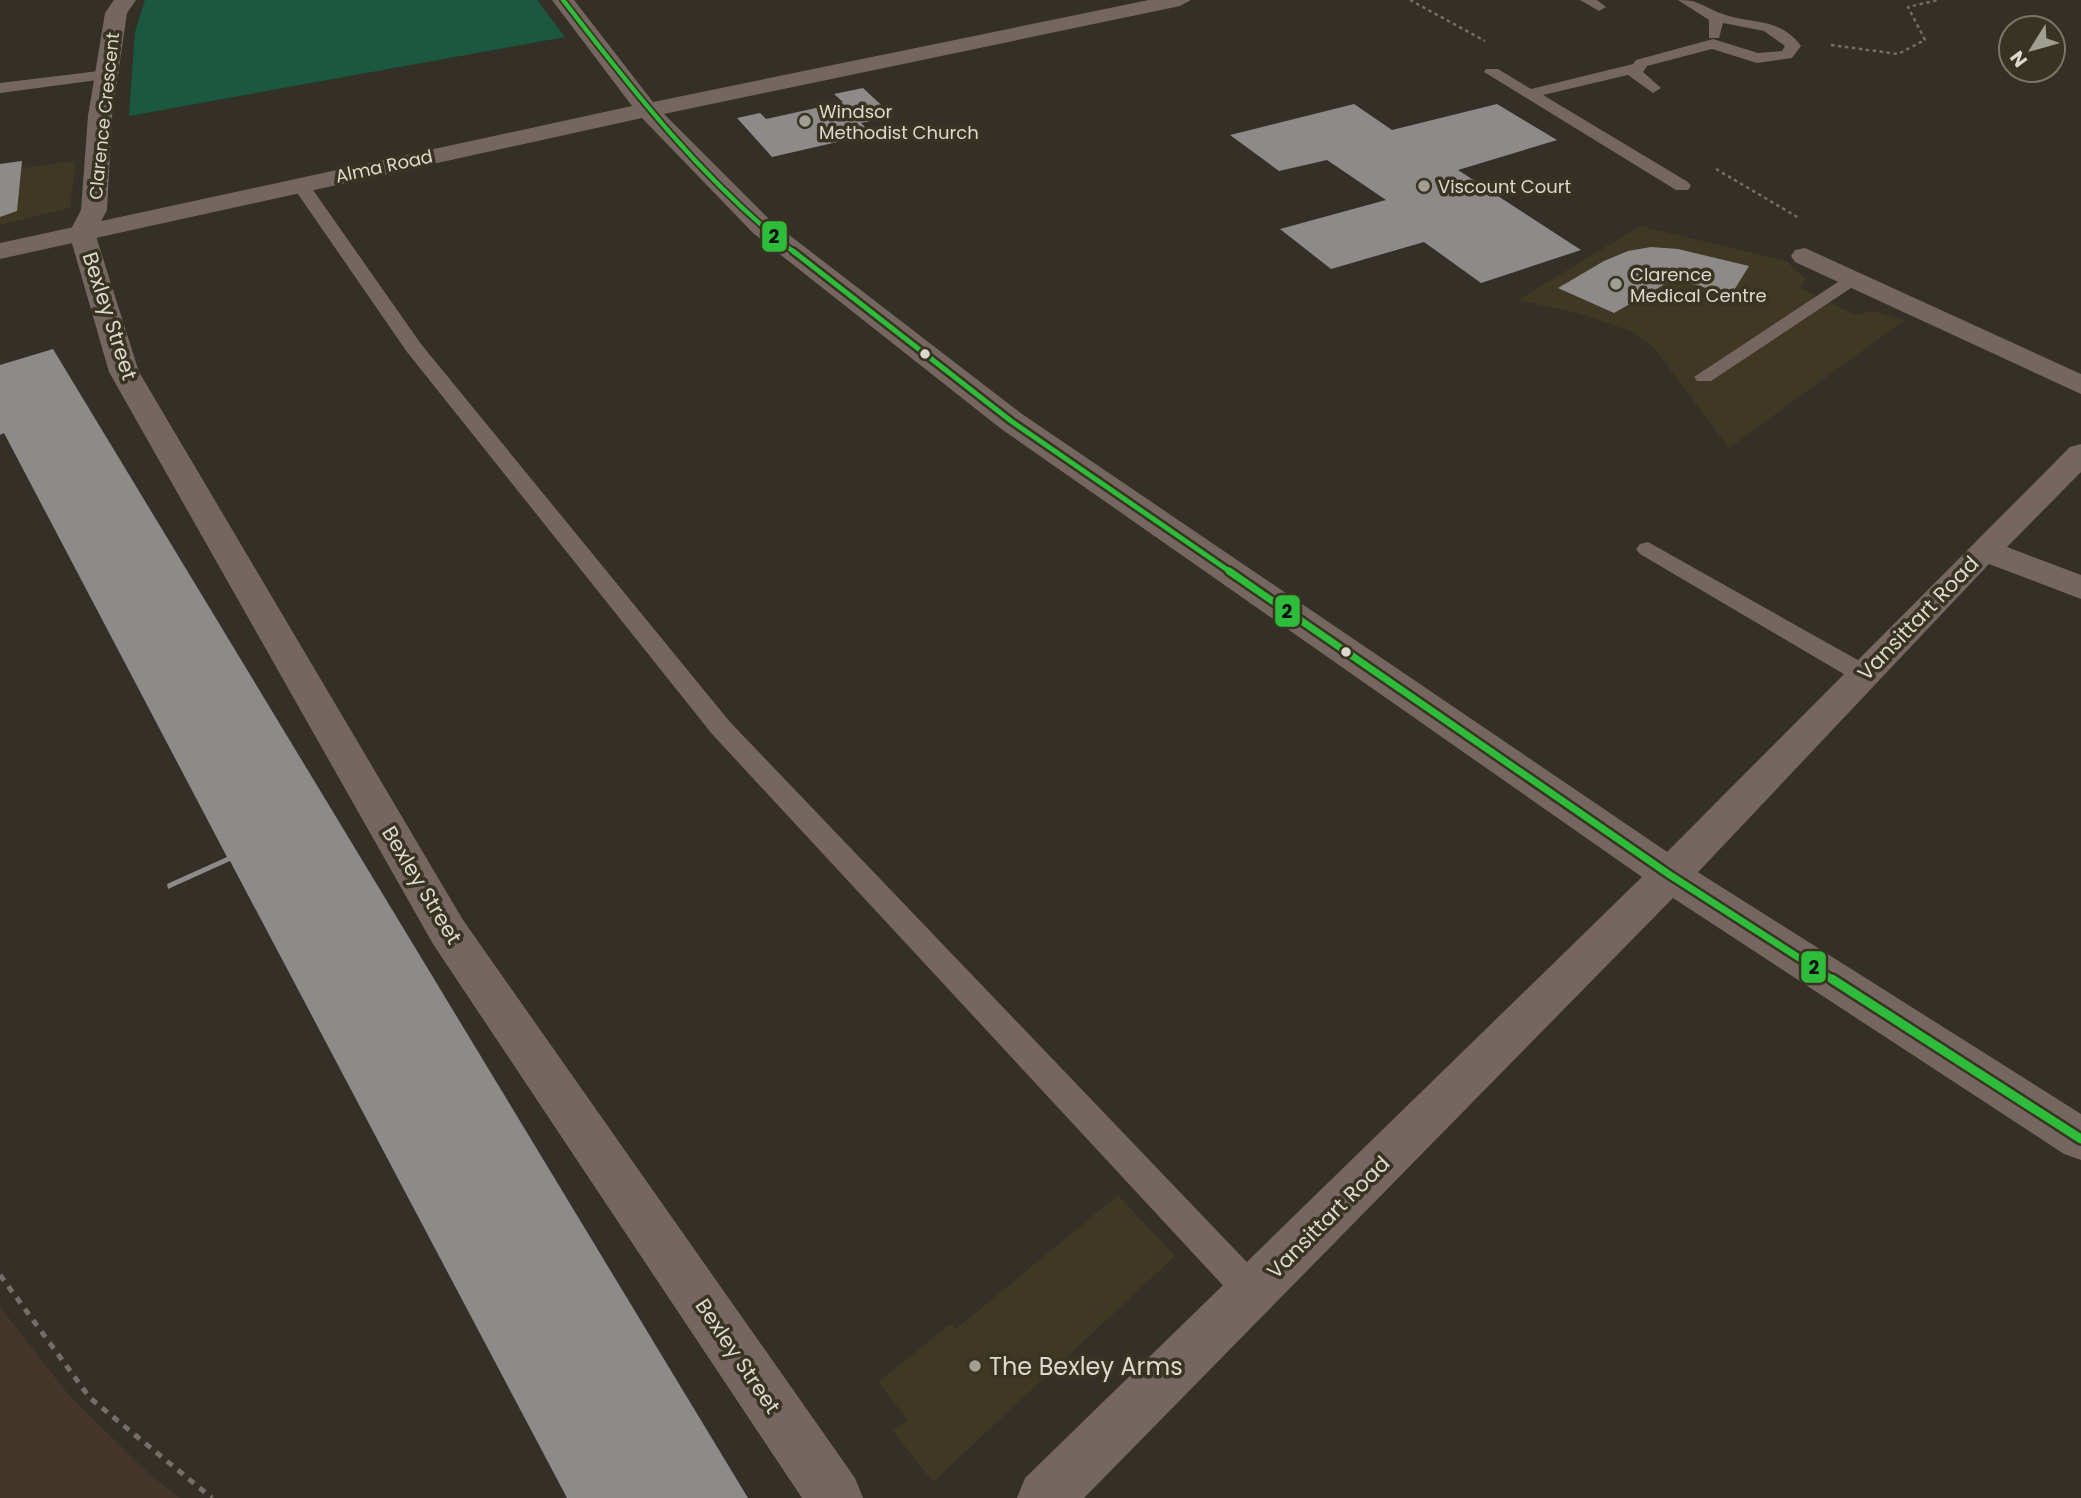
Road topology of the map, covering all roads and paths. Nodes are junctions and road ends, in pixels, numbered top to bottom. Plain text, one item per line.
1 (125, 0) edge
2 (563, 0) edge
3 (1180, 0) edge
4 (1685, 0) edge
5 (1938, 0) edge
6 (1717, 18) junction
7 (1713, 44) junction
8 (1820, 44) dead end
9 (1636, 68) junction
10 (1492, 72) dead end
11 (107, 75) junction
12 (0, 88) edge
13 (1653, 88) dead end
14 (1529, 94) junction
15 (647, 110) junction
16 (300, 184) junction
17 (1682, 186) dead end
18 (82, 233) junction
19 (0, 251) edge
20 (1805, 256) dead end
21 (1853, 278) junction
22 (1703, 377) dead end
23 (2081, 384) edge
24 (2081, 454) edge
25 (1648, 549) dead end
26 (1984, 550) junction
27 (2081, 588) edge
28 (1863, 674) junction
29 (1670, 875) junction
30 (2081, 1139) edge
31 (0, 1275) edge
32 (1253, 1293) junction
33 (212, 1498) edge
34 (835, 1498) edge
35 (1045, 1498) edge

1 - 11 street, Clarence Crescent
2 - 15 street
3 - 15 street, Alma Road
4 - 6 lane
5 - 8 path
6 - 7 lane
6 - 7 lane
7 - 9 lane
9 - 13 lane
9 - 14 lane
10 - 14 lane
11 - 12 lane
11 - 18 street, Clarence Crescent
14 - 17 lane
15 - 16 street, Alma Road
15 - 29 street
16 - 18 street, Alma Road
16 - 32 lane
18 - 19 street, Alma Road
18 - 34 street, Bexley Street
20 - 21 street
21 - 22 lane
21 - 23 street
24 - 26 street, Vansittart Road
25 - 28 lane
26 - 27 street
26 - 28 street, Vansittart Road
28 - 29 street, Vansittart Road
29 - 30 street
29 - 32 street, Vansittart Road
31 - 33 path
32 - 35 street, Vansittart Road

